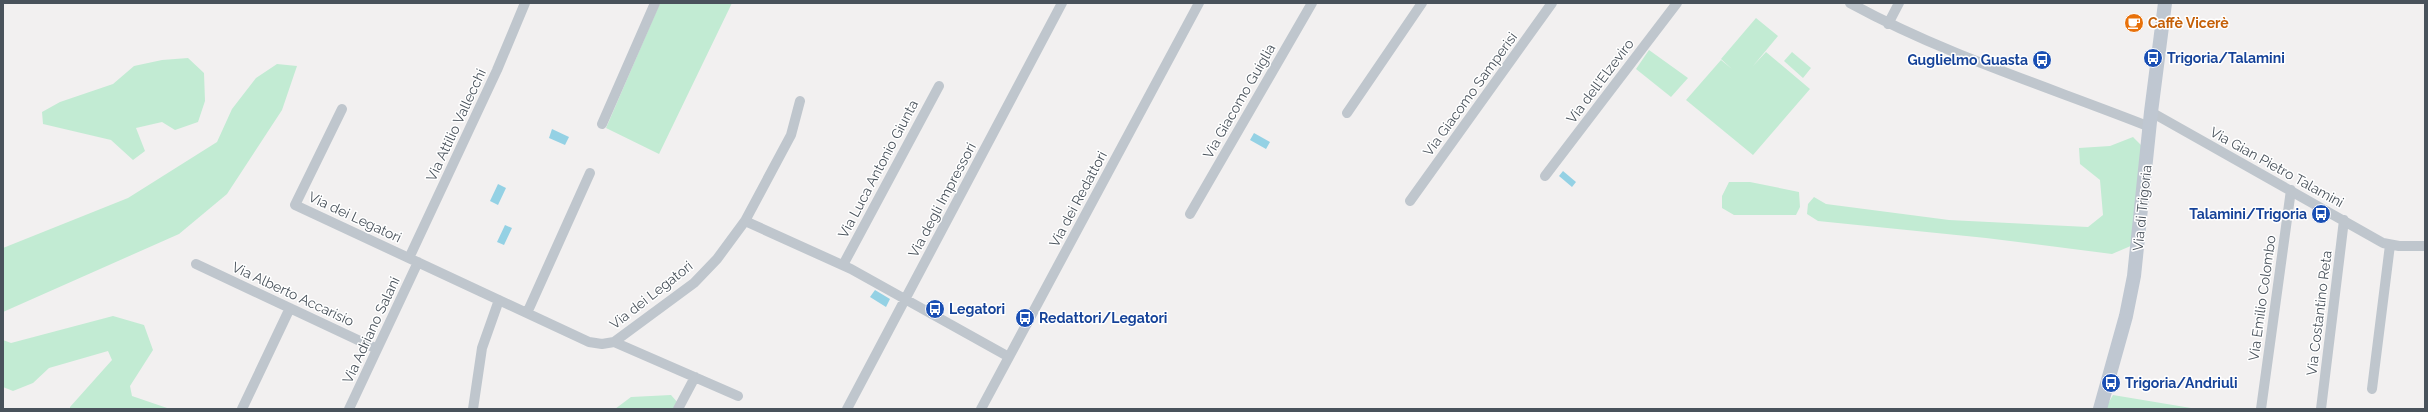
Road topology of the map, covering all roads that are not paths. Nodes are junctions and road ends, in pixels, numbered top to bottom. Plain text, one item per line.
1 (525, 3) edge
2 (655, 3) edge
3 (1062, 3) edge
4 (1312, 3) edge
5 (1422, 3) edge
6 (1552, 3) edge
7 (1676, 3) edge
8 (1850, 3) edge
9 (1899, 3) edge
10 (2165, 3) edge
11 (1197, 4) edge
12 (1888, 24) junction
13 (939, 86) dead end
14 (800, 101) dead end
15 (342, 109) dead end
16 (2151, 112) junction
17 (1347, 113) dead end
18 (602, 124) dead end
19 (2150, 127) junction
20 (590, 173) dead end
21 (1546, 176) dead end
22 (2291, 190) junction
23 (1410, 201) dead end
24 (1190, 214) dead end
25 (2344, 220) junction
26 (745, 221) junction
27 (2390, 245) junction
28 (2425, 246) edge
29 (414, 260) junction
30 (196, 264) dead end
31 (843, 265) junction
32 (906, 299) junction
33 (499, 300) junction
34 (290, 308) junction
35 (527, 313) junction
36 (614, 342) junction
37 (377, 349) junction
38 (1009, 357) junction
39 (695, 377) junction
40 (2372, 389) dead end
41 (738, 396) dead end
42 (242, 409) edge
43 (349, 409) edge
44 (473, 409) edge
45 (678, 409) edge
46 (847, 409) edge
47 (981, 409) edge
48 (2100, 409) edge
49 (2261, 409) edge
50 (2321, 409) edge

1 - 29 street, Via Attilio Vallecchi
2 - 18 street
3 - 32 street, Via degli Impressori
4 - 24 street, Via Giacomo Guiglia
5 - 17 street
6 - 23 street, Via Giacomo Samperisi
7 - 21 street, Via dell'Elzeviro
8 - 12 street
9 - 12 street
10 - 16 street, Via di Trigoria
11 - 38 street, Via dei Redattori
12 - 19 street
13 - 31 street, Via Luca Antonio Giunta
14 - 26 street, Via dei Legatori
15 - 29 street, Via dei Legatori
16 - 19 street, Via di Trigoria
16 - 22 street, Via Gian Pietro Talamini
19 - 48 street, Via di Trigoria
20 - 35 street
22 - 25 street, Via Gian Pietro Talamini
22 - 49 street, Via Emilio Colombo
25 - 27 street, Via Gian Pietro Talamini
25 - 50 street, Via Costantino Reta
26 - 31 street
26 - 36 street, Via dei Legatori
27 - 28 street, Via Gian Pietro Talamini
27 - 40 street
29 - 33 street, Via dei Legatori
29 - 37 street, Via Adriano Salani
30 - 34 street, Via Alberto Accarisio
31 - 32 street
32 - 38 street
32 - 46 street, Via degli Impressori
33 - 35 street, Via dei Legatori
33 - 44 street
34 - 37 street, Via Alberto Accarisio
34 - 42 street
35 - 36 street, Via dei Legatori
36 - 39 street
37 - 43 street, Via Adriano Salani
38 - 47 street, Via dei Redattori
39 - 41 street
39 - 45 street

